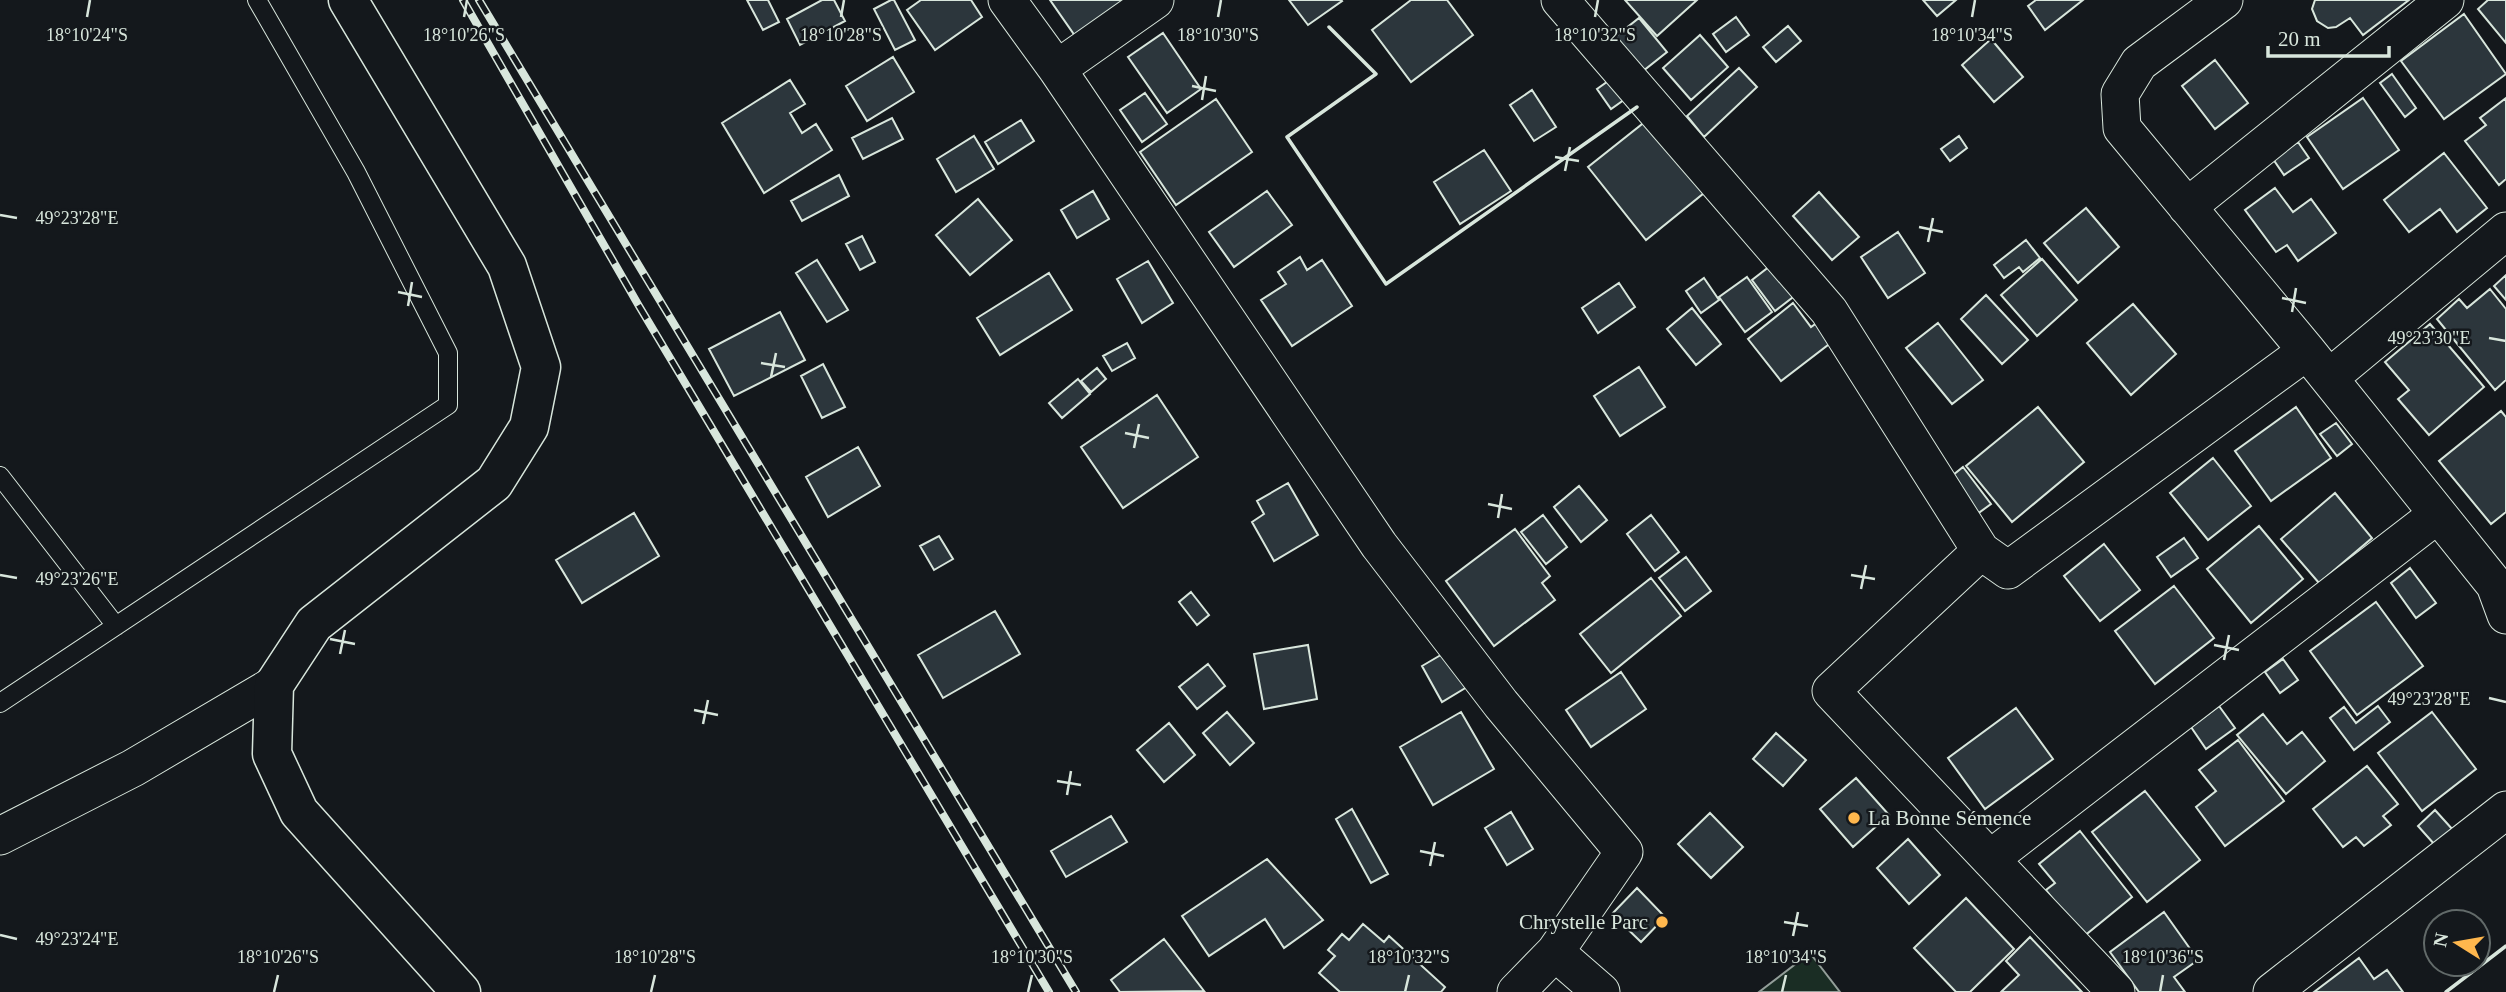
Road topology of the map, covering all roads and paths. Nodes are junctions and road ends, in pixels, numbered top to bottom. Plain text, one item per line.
1 (257, 0) edge
2 (348, 0) edge
3 (1007, 0) edge
4 (1155, 0) edge
5 (1560, 0) edge
6 (2224, 0) edge
7 (2445, 0) edge
8 (1057, 69) junction
9 (2187, 206) junction
10 (2506, 231) edge
11 (2318, 365) junction
12 (0, 476) edge
13 (2438, 514) junction
14 (1981, 551) junction
15 (2502, 592) edge
16 (116, 626) junction
17 (274, 685) junction
18 (0, 703) edge
19 (2506, 810) edge
20 (0, 836) edge
21 (1990, 859) junction
22 (1555, 952) junction
23 (461, 992) edge
24 (1516, 992) edge
25 (1601, 992) edge
26 (2116, 992) edge
27 (2272, 992) edge

1 - 16 lane
2 - 17 main road
3 - 8 street
4 - 8 street
5 - 14 street
6 - 9 street
7 - 9 street
8 - 22 street
9 - 11 street
10 - 11 street
11 - 13 street
11 - 14 street
12 - 16 lane
13 - 15 street
13 - 21 street
14 - 21 street
16 - 18 lane
17 - 20 street
17 - 23 main road
19 - 27 street
21 - 26 street
22 - 24 street
22 - 25 street

